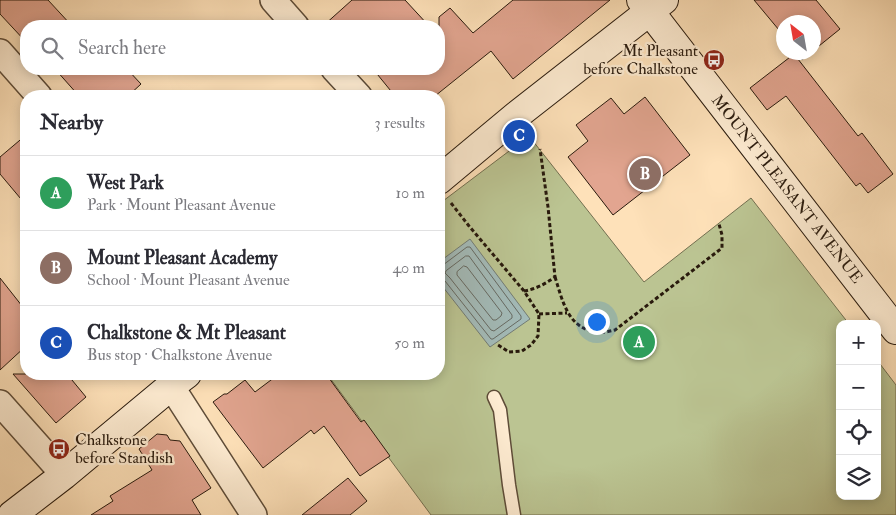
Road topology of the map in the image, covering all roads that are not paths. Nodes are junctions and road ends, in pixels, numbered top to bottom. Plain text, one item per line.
1 (273, 0) edge
2 (652, 4) edge
3 (291, 20) edge
4 (0, 52) edge
5 (20, 75) edge
6 (20, 75) edge
7 (340, 75) edge
8 (34, 90) edge
9 (353, 90) edge
10 (445, 189) edge
11 (896, 330) edge
12 (179, 380) edge
13 (494, 397) dead end
14 (0, 403) edge
15 (64, 474) junction
16 (12, 515) edge
17 (254, 515) edge
18 (514, 515) edge

1 - 3 street
2 - 10 main road
2 - 11 main road, MOUNT PLEASANT AVENUE
4 - 6 street
5 - 8 street
7 - 9 street
12 - 15 main road
12 - 17 street
13 - 18 lane
14 - 15 street
15 - 16 main road

